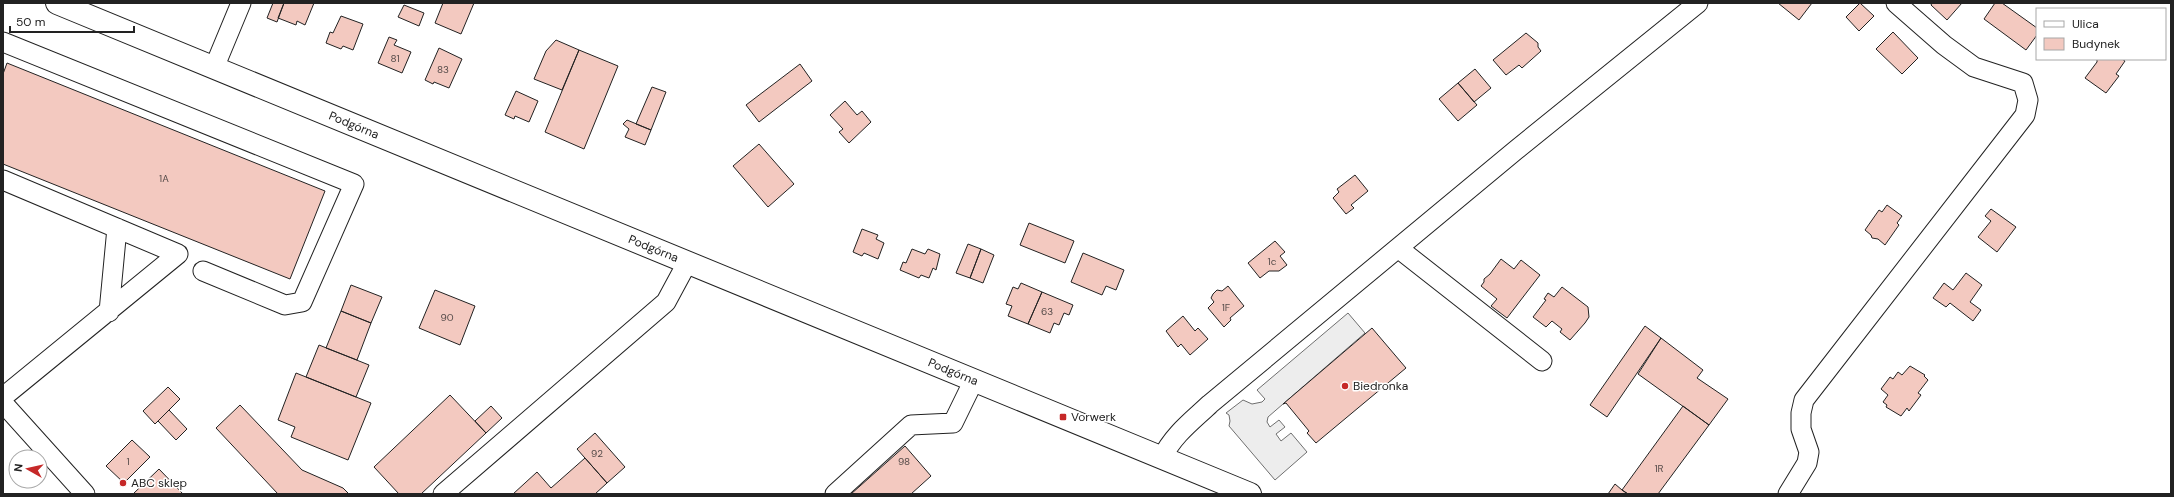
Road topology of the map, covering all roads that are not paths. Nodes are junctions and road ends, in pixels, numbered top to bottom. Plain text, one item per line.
1 (57, 3) edge
2 (241, 3) edge
3 (1698, 3) edge
4 (1896, 3) edge
5 (3, 42) edge
6 (214, 68) junction
7 (3, 180) edge
8 (117, 228) junction
9 (1398, 248) junction
10 (687, 262) junction
11 (203, 271) dead end
12 (109, 312) junction
13 (1542, 361) dead end
14 (974, 380) junction
15 (3, 397) edge
16 (3, 403) edge
17 (1162, 458) junction
18 (85, 494) edge
19 (442, 494) edge
20 (835, 494) edge
21 (1250, 494) edge
22 (1788, 494) edge

1 - 6 main road, Podgórna
2 - 6 street
3 - 9 street
4 - 22 street
5 - 11 street
6 - 10 main road, Podgórna
7 - 8 street
8 - 12 street
8 - 12 street
9 - 13 street
9 - 17 street
10 - 14 main road, Podgórna
10 - 19 street
12 - 15 street
14 - 17 main road, Podgórna
14 - 20 street
16 - 18 street
17 - 21 main road, Podgórna

